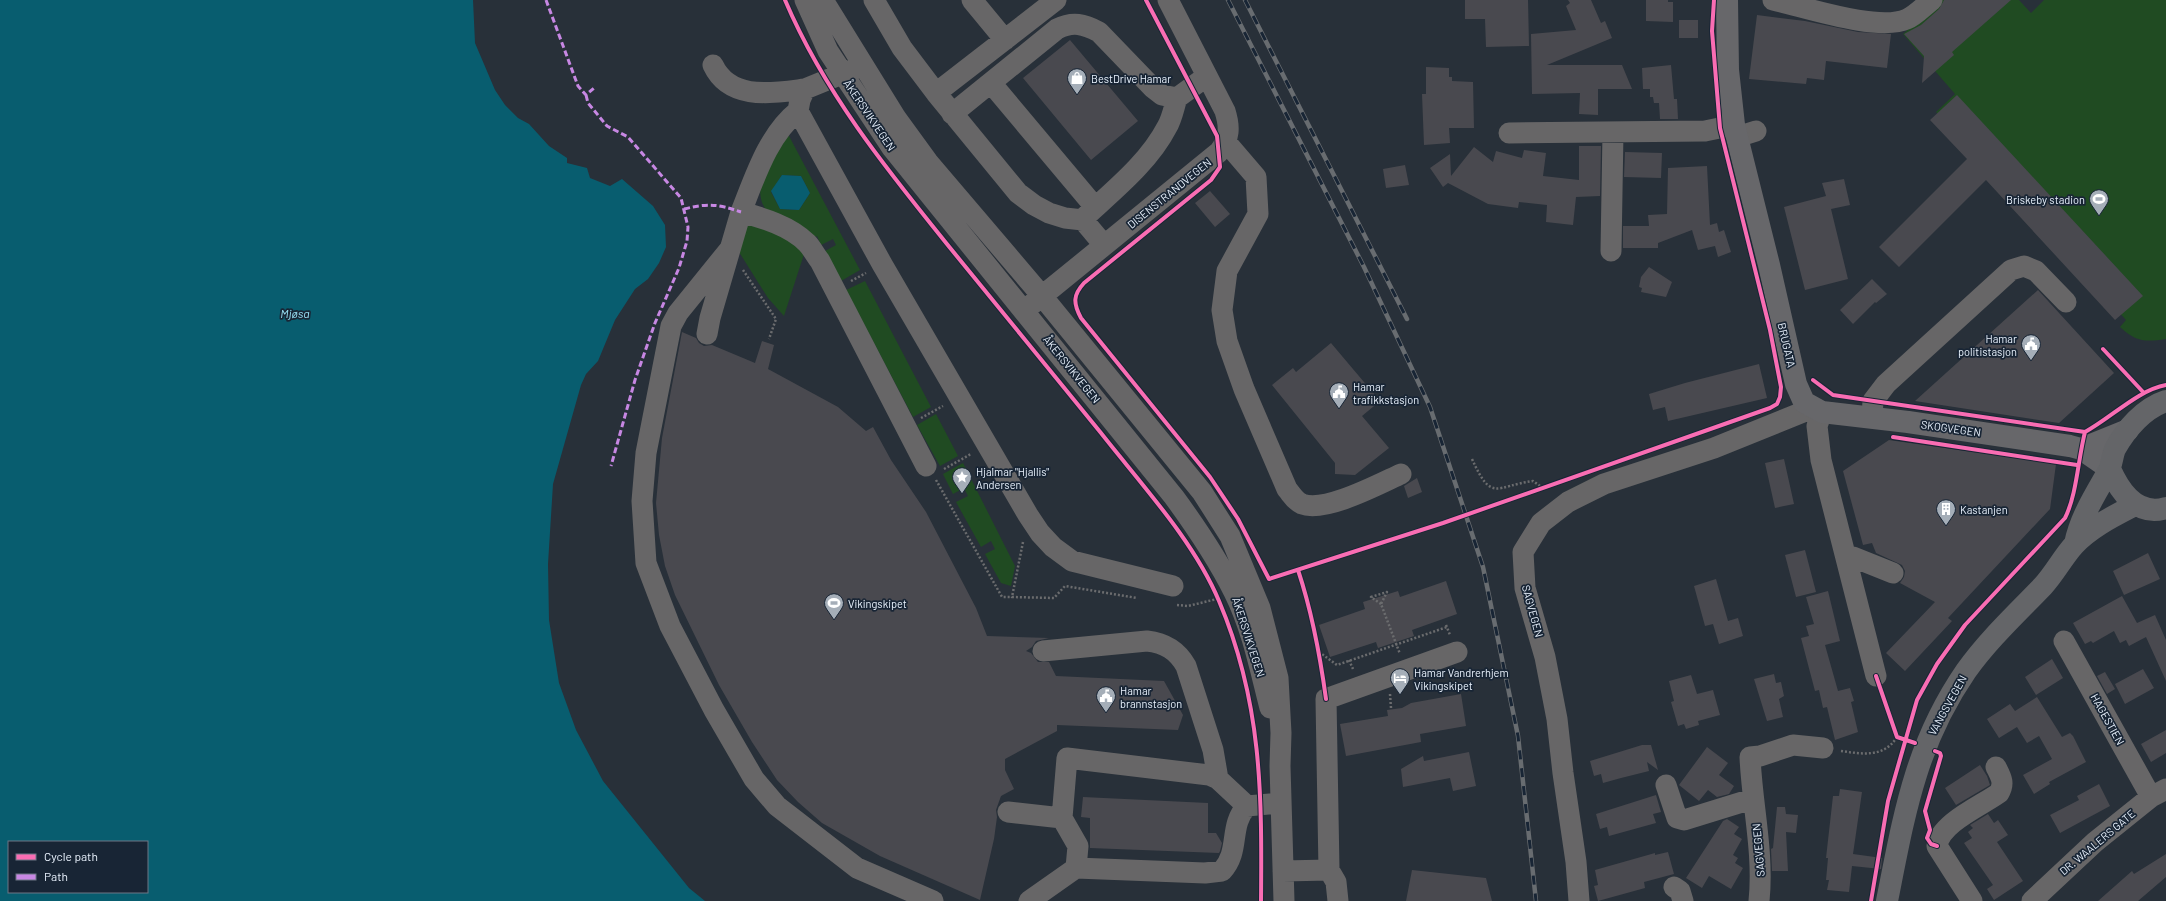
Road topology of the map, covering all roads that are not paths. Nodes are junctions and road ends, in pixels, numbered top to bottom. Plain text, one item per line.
1 (805, 0) edge
2 (822, 0) edge
3 (874, 0) edge
4 (972, 0) edge
5 (1056, 0) edge
6 (1168, 0) edge
7 (1727, 0) edge
8 (1773, 0) edge
9 (1932, 0) edge
10 (1004, 40) junction
11 (713, 65) dead end
12 (862, 65) junction
13 (843, 75) junction
14 (1207, 76) junction
15 (991, 83) junction
16 (805, 89) junction
17 (936, 93) junction
18 (1177, 98) junction
19 (798, 111) junction
20 (952, 114) junction
21 (1742, 131) junction
22 (1613, 132) junction
23 (1509, 133) dead end
24 (1226, 142) junction
25 (741, 212) junction
26 (1089, 214) junction
27 (1104, 245) junction
28 (729, 250) junction
29 (1611, 251) dead end
30 (1042, 296) junction
31 (2066, 302) dead end
32 (1025, 310) junction
33 (707, 334) dead end
34 (2166, 401) edge
35 (1817, 410) junction
36 (1872, 417) junction
37 (2128, 430) junction
38 (2081, 449) junction
39 (2110, 469) junction
40 (929, 471) road end
41 (1401, 474) dead end
42 (2135, 505) junction
43 (2166, 508) edge
44 (2075, 544) junction
45 (1875, 552) dead end
46 (1850, 557) junction
47 (1893, 573) dead end
48 (1173, 586) dead end
49 (2064, 641) dead end
50 (1454, 644) road end
51 (1043, 651) dead end
52 (1876, 676) dead end
53 (1823, 748) road end
54 (1280, 766) junction
55 (1996, 767) dead end
56 (1218, 779) junction
57 (1666, 785) dead end
58 (2159, 793) edge
59 (1752, 799) junction
60 (1281, 803) junction
61 (1247, 806) junction
62 (1008, 812) dead end
63 (1062, 818) junction
64 (1076, 868) junction
65 (1329, 870) junction
66 (1283, 871) junction
67 (933, 901) edge
68 (1029, 901) edge
69 (1284, 901) edge
70 (1338, 901) edge
71 (1579, 901) edge
72 (1759, 901) edge
73 (1887, 901) edge
74 (1972, 901) edge
75 (2032, 901) edge

1 - 13 street, ÅKERSVIKVEGEN
2 - 12 street, ÅKERSVIKVEGEN
3 - 17 street
4 - 10 street
5 - 10 street
6 - 14 street
7 - 21 main road, BRUGATA
8 - 9 street
10 - 17 street
11 - 16 street
12 - 13 street
12 - 30 street, ÅKERSVIKVEGEN
13 - 16 street
13 - 32 street, ÅKERSVIKVEGEN
14 - 18 street
14 - 24 street
15 - 18 street
15 - 20 street
15 - 26 street
16 - 19 street
17 - 20 street
18 - 26 street
19 - 25 street
19 - 48 street
20 - 26 street
21 - 22 street
21 - 35 main road, BRUGATA
22 - 23 street
22 - 29 street
24 - 27 street, DISENSTRANDVEGEN
24 - 41 street
25 - 28 street
25 - 40 street
26 - 27 street
27 - 30 street, DISENSTRANDVEGEN
28 - 33 street
28 - 67 street
30 - 32 street, DISENSTRANDVEGEN
30 - 54 street, ÅKERSVIKVEGEN
31 - 36 street
32 - 54 street, ÅKERSVIKVEGEN
34 - 37 highway, VANGSVEGEN
35 - 36 main road, SKOGVEGEN
35 - 46 street
35 - 71 street, SAGVEGEN
36 - 38 main road, SKOGVEGEN
37 - 38 main road
37 - 39 highway, VANGSVEGEN
38 - 39 main road, SKOGVEGEN
39 - 42 highway
39 - 44 highway, VANGSVEGEN
42 - 43 highway
42 - 44 highway, VANGSVEGEN
44 - 73 highway, VANGSVEGEN
45 - 46 street
46 - 47 street
46 - 52 street
49 - 58 street, HAGESTIEN
50 - 65 street
51 - 56 street
53 - 59 street, SAGVEGEN
54 - 60 street, ÅKERSVIKVEGEN
55 - 74 street
56 - 61 street
56 - 63 street
57 - 59 street
58 - 75 street, DR. WAALERS GATE
59 - 72 street, SAGVEGEN
60 - 61 street
60 - 66 street, ÅKERSVIKVEGEN
61 - 64 street
62 - 63 street
63 - 64 street
64 - 68 street
65 - 66 street
65 - 70 street
66 - 69 street, ÅKERSVIKVEGEN

